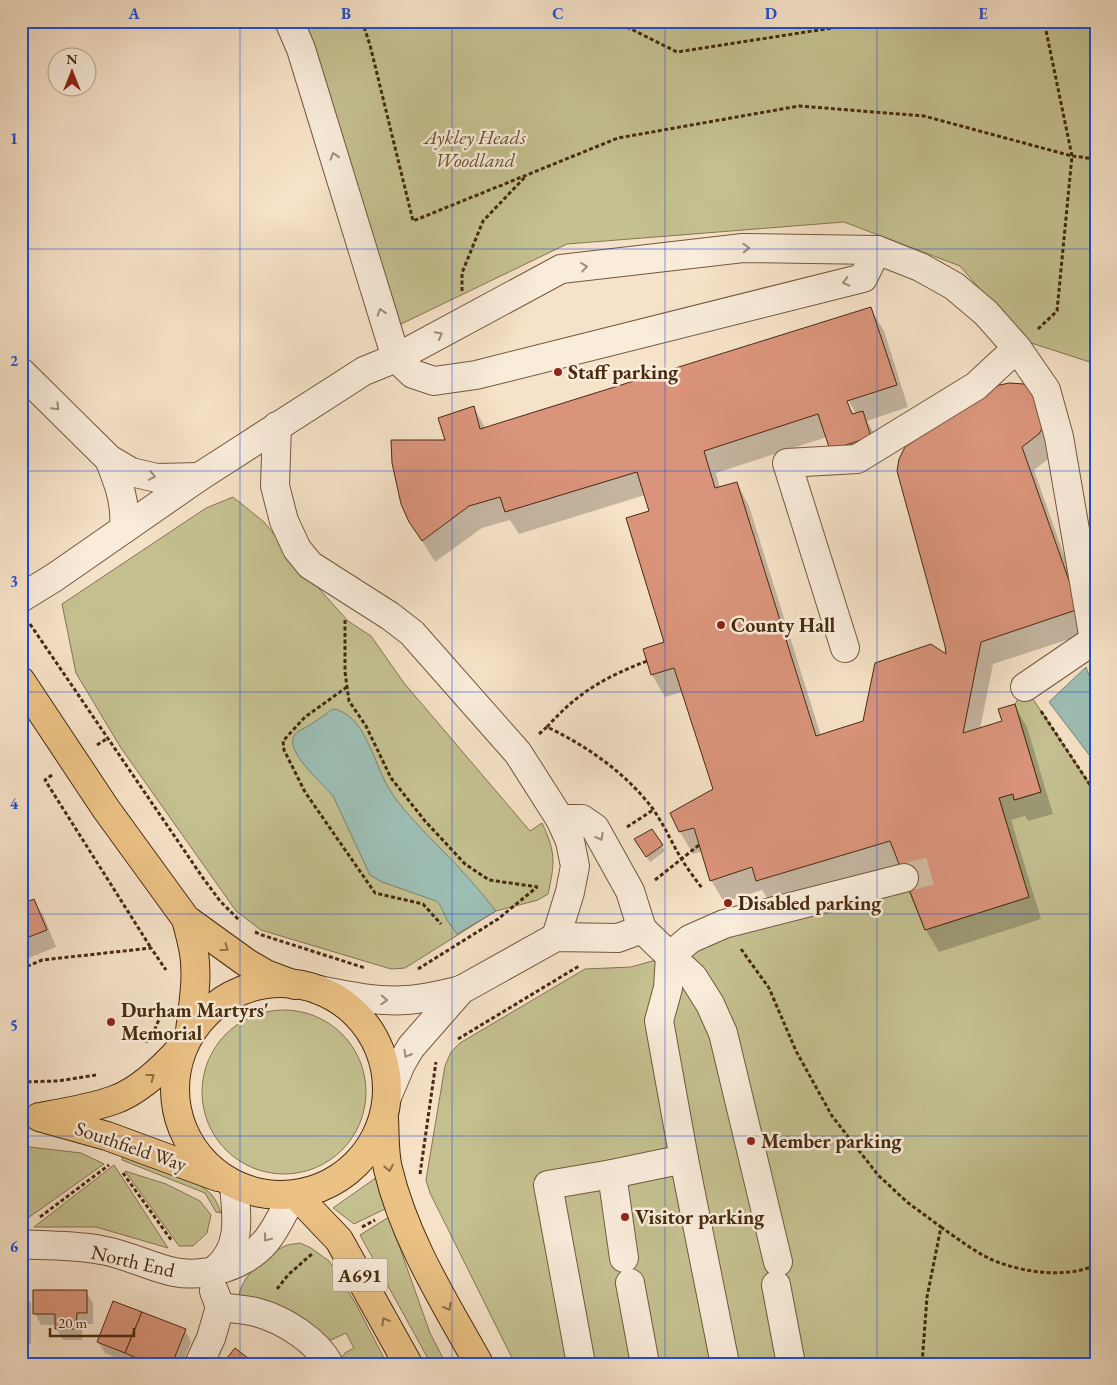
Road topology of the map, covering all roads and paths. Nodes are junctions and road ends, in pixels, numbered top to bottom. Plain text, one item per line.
1 (288, 21) edge
2 (362, 21) edge
3 (615, 21) edge
4 (877, 21) edge
5 (1044, 21) edge
6 (1072, 156) junction
7 (1096, 159) edge
8 (528, 174) junction
9 (877, 250) junction
10 (462, 273) dead end
11 (1057, 311) dead end
12 (1018, 348) junction
13 (396, 358) junction
14 (21, 372) edge
15 (278, 426) junction
16 (109, 459) junction
17 (198, 477) junction
18 (124, 528) junction
19 (334, 581) junction
20 (24, 609) edge
21 (845, 648) dead end
22 (647, 661) dead end
23 (21, 681) edge
24 (347, 687) junction
25 (1025, 687) joint
26 (547, 727) junction
27 (518, 753) junction
28 (45, 780) dead end
29 (1096, 790) edge
30 (653, 810) junction
31 (560, 819) junction
32 (635, 822) dead end
33 (699, 845) dead end
34 (682, 860) junction
35 (904, 878) tunnel mouth
36 (651, 883) dead end
37 (536, 887) junction
38 (702, 888) dead end
39 (570, 892) junction
40 (186, 918) junction
41 (244, 924) dead end
42 (441, 924) dead end
43 (724, 924) junction
44 (249, 928) dead end
45 (642, 929) junction
46 (556, 937) junction
47 (593, 938) junction
48 (151, 948) junction
49 (670, 956) junction
50 (21, 969) edge
51 (370, 969) dead end
52 (418, 969) dead end
53 (168, 973) dead end
54 (307, 987) junction
55 (461, 990) junction
56 (165, 1007) dead end
57 (122, 1028) dead end
58 (186, 1039) junction
59 (149, 1042) junction
60 (452, 1042) dead end
61 (143, 1050) dead end
62 (436, 1056) dead end
63 (103, 1073) dead end
64 (21, 1082) edge
65 (385, 1108) junction
66 (30, 1117) edge
67 (684, 1159) junction
68 (115, 1161) dead end
69 (120, 1169) dead end
70 (612, 1174) junction
71 (419, 1181) dead end
72 (228, 1182) junction
73 (294, 1197) junction
74 (37, 1219) dead end
75 (941, 1226) junction
76 (21, 1244) edge
77 (1096, 1265) edge
78 (211, 1271) junction
79 (173, 1272) junction
80 (220, 1307) junction
81 (332, 1354) edge
82 (198, 1364) edge
83 (408, 1364) edge
84 (479, 1364) edge
85 (581, 1364) edge
86 (646, 1364) edge
87 (725, 1364) edge
88 (791, 1364) edge
89 (922, 1364) edge

13 -> 1 street
2 - 8 path
3 - 4 path
5 - 6 path
6 - 7 path
6 - 8 path
6 - 11 path
8 - 10 path
9 - 12 street
13 -> 9 street
9 -> 13 street
12 - 21 street
12 - 25 street
13 - 15 street
14 -> 16 street
15 - 17 street
15 - 19 street
16 -> 17 street
16 - 18 street
17 - 18 street
18 - 20 street
19 - 24 path
19 - 27 street
20 - 41 path
22 - 26 path
23 - 40 main road
24 - 37 path
24 - 42 path
25 - 29 path
26 - 27 path
26 - 30 path
27 - 31 street
28 - 48 path
30 - 32 path
30 - 34 path
31 - 39 street
31 -> 45 street
33 - 34 path
34 - 36 path
34 - 38 path
35 - 43 street
37 - 39 path
37 - 52 path
39 - 46 street
40 -> 54 main road
40 - 58 main road
43 - 49 street
43 - 75 path
44 - 51 path
45 - 47 street
45 - 49 street
46 - 47 street
46 - 55 street
47 - 60 path
48 - 50 path
48 - 53 path
49 - 67 street
49 - 88 street
54 -> 55 street
54 - 58 main road, Southfield Way
54 - 65 main road
55 -> 65 street
56 - 59 path
57 - 59 path
66 -> 58 main road, Southfield Way
58 - 72 main road
59 - 61 path
62 - 71 path
63 - 64 path
65 - 73 main road
65 -> 84 main road
66 - 72 main road, Southfield Way
67 - 70 street
67 - 87 street
68 - 74 path
69 - 79 path
70 - 85 street
70 - 86 street
72 - 73 main road, Southfield Way
72 - 78 street
73 -> 78 street, North End
83 -> 73 main road, A691
75 - 77 path
75 - 89 path
76 - 79 street, North End
78 - 79 street, North End
78 - 80 street
80 - 81 street
80 - 82 street

